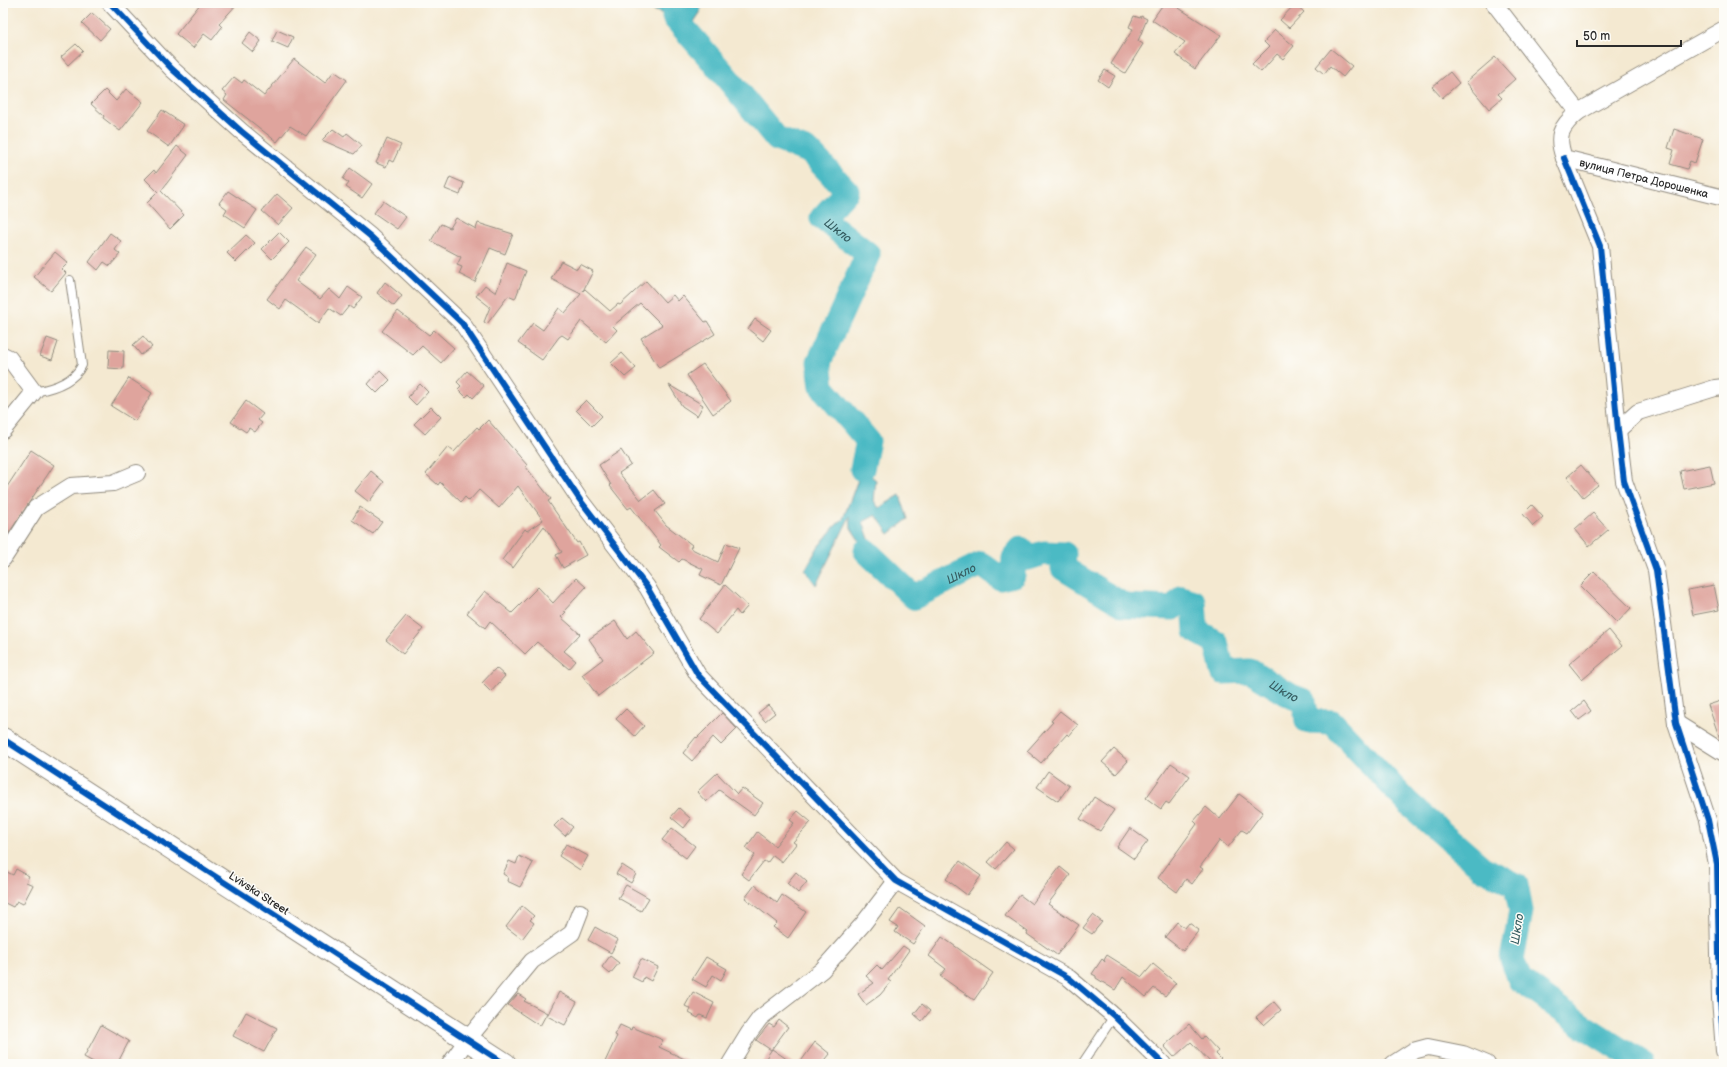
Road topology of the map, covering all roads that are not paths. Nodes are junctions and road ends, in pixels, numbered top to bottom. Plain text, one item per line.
1 (110, 3) edge
2 (1494, 3) edge
3 (1724, 29) edge
4 (1578, 112) junction
5 (1564, 158) junction
6 (1724, 198) edge
7 (70, 280) dead end
8 (3, 355) edge
9 (1724, 388) edge
10 (34, 392) junction
11 (3, 430) edge
12 (1618, 430) junction
13 (137, 473) dead end
14 (3, 559) edge
15 (1676, 723) junction
16 (3, 739) edge
17 (1724, 753) edge
18 (896, 881) junction
19 (580, 912) dead end
20 (1721, 927) edge
21 (1114, 1016) junction
22 (467, 1040) junction
23 (1724, 1051) edge
24 (450, 1064) edge
25 (505, 1064) edge
26 (730, 1064) edge
27 (1082, 1064) edge
28 (1163, 1064) edge
29 (1393, 1064) edge
30 (1487, 1064) edge

1 - 18 street
2 - 4 street
3 - 4 street, вулиця Петра Дорошенка
4 - 5 street, вулиця Петра Дорошенка
5 - 6 street, вулиця Петра Дорошенка
5 - 12 street
7 - 10 lane
8 - 10 street
9 - 12 street
10 - 11 street
12 - 15 street
13 - 14 street
15 - 17 street
15 - 20 street
16 - 22 street, Lvivska Street
18 - 21 street
18 - 26 street
19 - 22 street
20 - 23 street
21 - 27 lane
21 - 28 street
22 - 24 street
22 - 25 street, Lvivska Street
29 - 30 street

